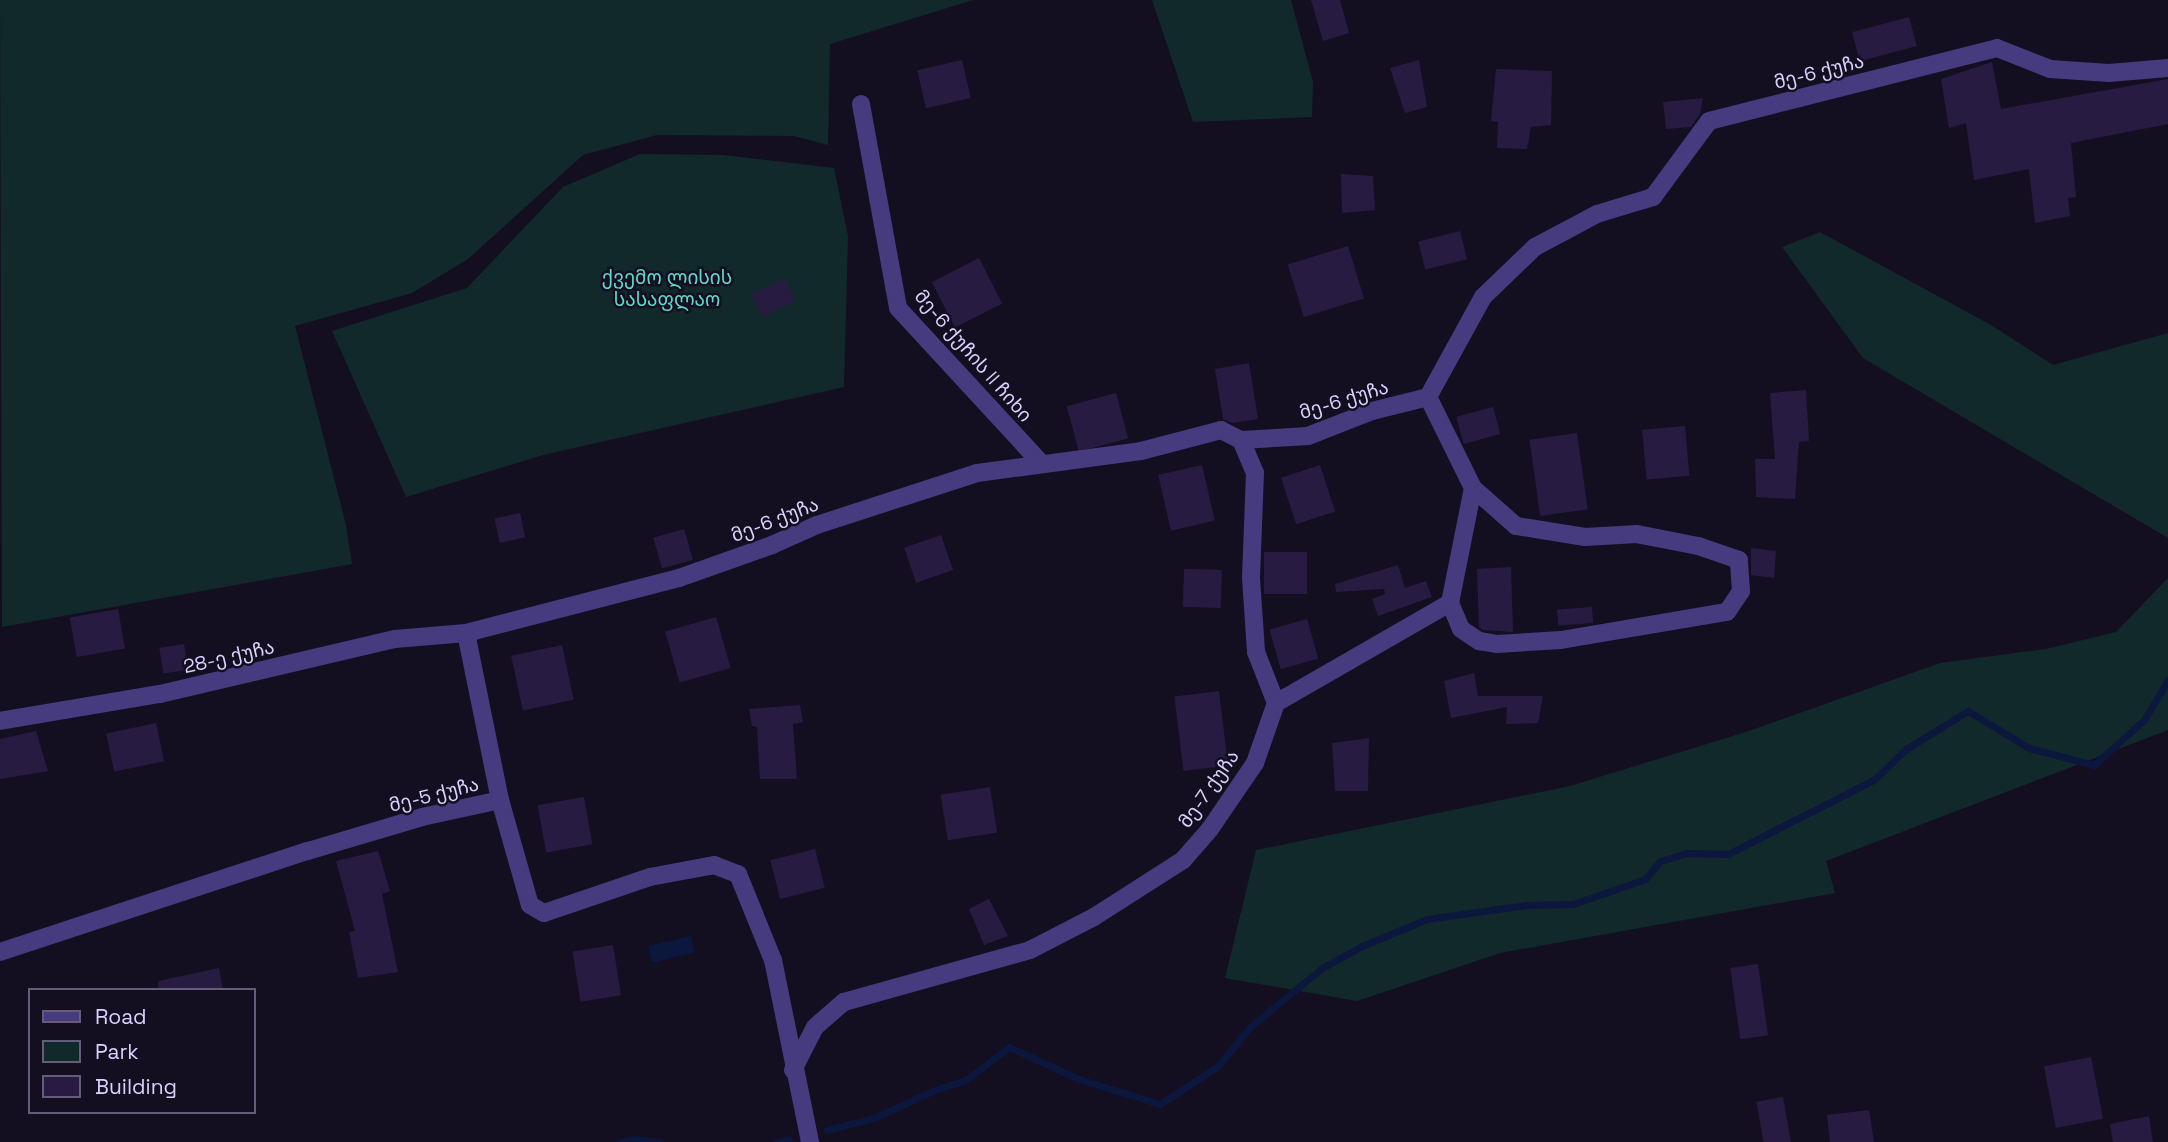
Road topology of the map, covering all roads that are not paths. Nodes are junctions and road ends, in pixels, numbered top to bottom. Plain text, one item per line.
1 (2168, 68) edge
2 (861, 104) dead end
3 (1428, 397) junction
4 (1241, 440) junction
5 (1040, 463) junction
6 (1473, 488) junction
7 (1450, 603) junction
8 (466, 633) junction
9 (1276, 703) junction
10 (0, 721) edge
11 (500, 800) junction
12 (0, 952) edge
13 (793, 1070) junction
14 (810, 1142) edge

1 - 3 street, მე-6 ქუჩა
2 - 5 street, მე-6 ქუჩის II ჩიხი
3 - 4 street, მე-6 ქუჩა
3 - 6 street
4 - 5 street, მე-6 ქუჩა
4 - 9 street
5 - 8 street, მე-6 ქუჩა
6 - 7 street
6 - 7 street
7 - 9 street
8 - 10 street, 28-ე ქუჩა
8 - 11 street
9 - 13 street, მე-7 ქუჩა
11 - 12 street, მე-5 ქუჩა
11 - 13 street, მე-5 ქუჩა
13 - 14 street, მე-5 ქუჩა

